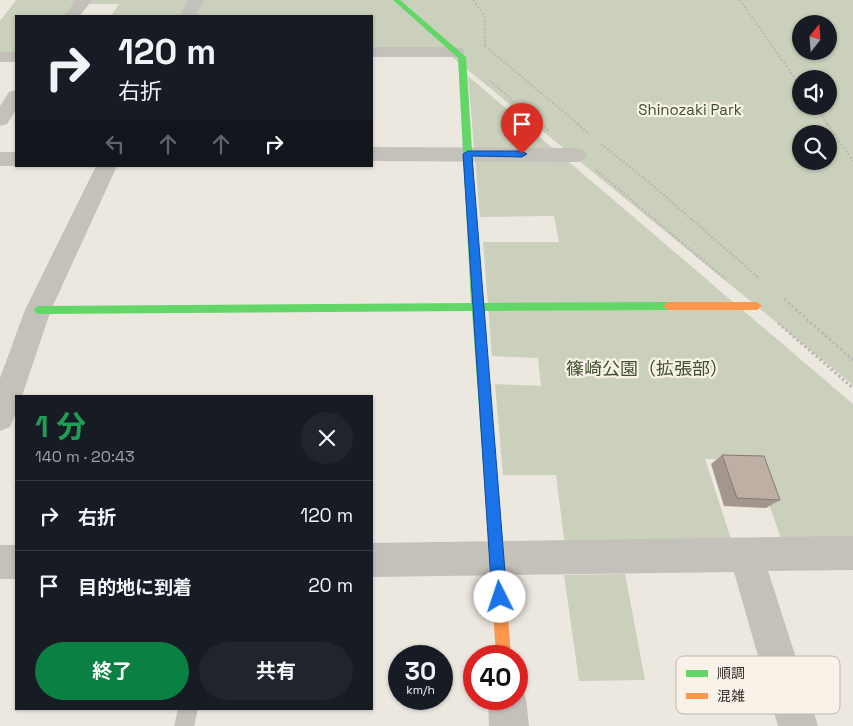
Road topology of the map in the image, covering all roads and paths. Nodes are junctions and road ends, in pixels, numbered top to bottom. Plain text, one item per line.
1 (84, 0) edge
2 (197, 0) edge
3 (396, 0) edge
4 (473, 0) edge
5 (740, 0) edge
6 (73, 15) edge
7 (188, 15) edge
8 (485, 46) junction
9 (373, 52) edge
10 (459, 54) junction
11 (0, 57) edge
12 (15, 57) edge
13 (471, 65) junction
14 (792, 74) edge
15 (15, 98) edge
16 (821, 115) edge
17 (0, 120) edge
18 (588, 134) dead end
19 (596, 140) dead end
20 (373, 154) edge
21 (468, 154) junction
22 (577, 155) junction
23 (0, 159) edge
24 (15, 159) edge
25 (853, 160) edge
26 (107, 167) edge
27 (763, 281) dead end
28 (778, 294) dead end
29 (757, 306) junction
30 (477, 308) junction
31 (38, 310) junction
32 (853, 360) edge
33 (853, 388) edge
34 (0, 418) edge
35 (853, 553) edge
36 (746, 555) junction
37 (497, 558) junction
38 (373, 560) edge
39 (0, 562) edge
40 (15, 562) edge
41 (503, 645) edge
42 (777, 656) edge
43 (188, 710) edge
44 (508, 710) edge
45 (794, 714) edge
46 (184, 726) edge
47 (509, 726) edge
48 (798, 726) edge

1 - 6 street
2 - 7 street
3 - 10 street
4 - 8 path
5 - 14 path
8 - 13 path
8 - 18 path
9 - 10 street
10 - 13 path
10 - 21 street
11 - 12 street
13 - 22 path
15 - 17 street
16 - 25 path
19 - 27 path
20 - 21 street
21 - 22 street
21 - 30 street
22 - 29 path
23 - 24 street
26 - 31 street
28 - 32 path
29 - 30 street
29 - 33 path
30 - 31 street
30 - 37 street
31 - 34 street
35 - 36 street
36 - 37 street
36 - 42 street
37 - 38 street
37 - 41 street
39 - 40 street
43 - 46 lane
44 - 47 street
45 - 48 street

